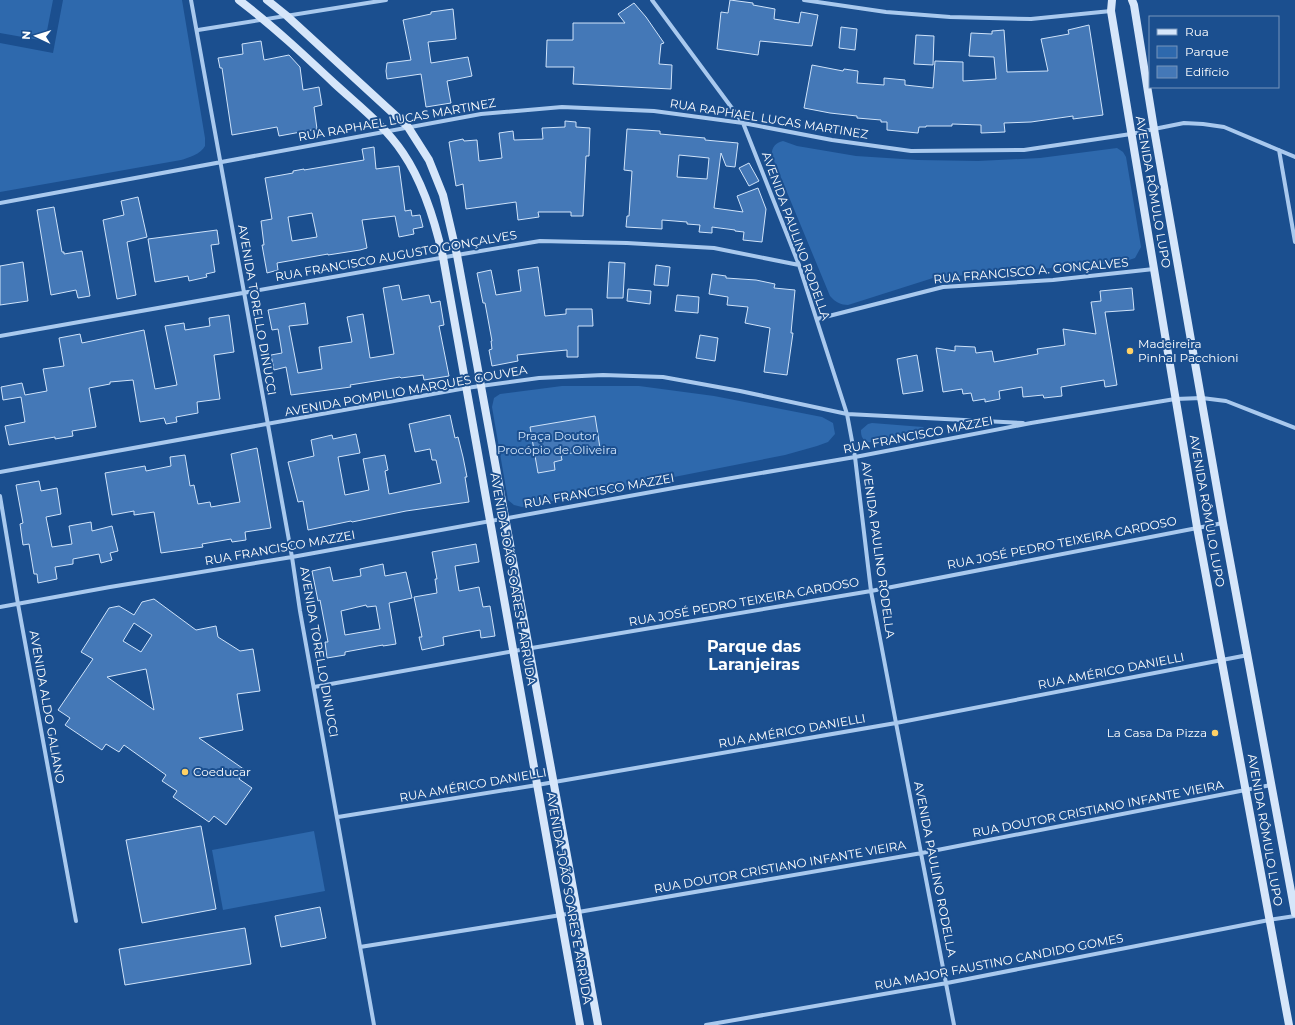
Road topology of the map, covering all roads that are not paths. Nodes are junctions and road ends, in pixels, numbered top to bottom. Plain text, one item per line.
1 (191, 0) edge
2 (239, 0) edge
3 (266, 0) edge
4 (386, 0) edge
5 (652, 0) edge
6 (804, 0) edge
7 (1112, 0) edge
8 (1132, 0) edge
9 (1111, 11) junction
10 (287, 16) junction
11 (264, 19) junction
12 (198, 30) junction
13 (743, 123) junction
14 (408, 127) junction
15 (1154, 129) junction
16 (387, 130) junction
17 (1131, 134) junction
18 (1279, 150) junction
19 (1295, 158) edge
20 (220, 162) junction
21 (0, 203) edge
22 (1295, 242) edge
23 (457, 254) junction
24 (443, 258) junction
25 (798, 265) junction
26 (1154, 269) junction
27 (245, 292) junction
28 (817, 319) junction
29 (0, 336) edge
30 (481, 386) junction
31 (466, 388) junction
32 (1202, 398) junction
33 (1175, 399) junction
34 (847, 414) junction
35 (1032, 423) junction
36 (267, 425) junction
37 (1295, 428) edge
38 (855, 457) junction
39 (0, 472) edge
40 (0, 496) edge
41 (505, 518) junction
42 (490, 521) junction
43 (1223, 523) junction
44 (1197, 527) junction
45 (292, 557) junction
46 (872, 590) junction
47 (18, 604) junction
48 (0, 607) edge
49 (529, 648) junction
50 (514, 651) junction
51 (1248, 655) junction
52 (1222, 660) junction
53 (314, 687) junction
54 (896, 723) junction
55 (554, 781) junction
56 (536, 785) junction
57 (1271, 785) junction
58 (1245, 790) junction
59 (338, 817) junction
60 (922, 854) junction
61 (577, 912) junction
62 (1295, 913) edge
63 (561, 915) junction
64 (1295, 916) edge
65 (76, 920) dead end
66 (1269, 920) junction
67 (360, 947) junction
68 (947, 984) junction
69 (374, 1025) edge
70 (580, 1025) edge
71 (598, 1025) edge
72 (706, 1025) edge
73 (954, 1025) edge
74 (1289, 1025) edge

1 - 12 street, AVENIDA TORELLO DINUCCI
2 - 11 street, AVENIDA JOÃO SOARES E ARRUDA
3 - 10 street, AVENIDA JOÃO SOARES E ARRUDA
4 - 10 street
5 - 13 street, AVENIDA PAULINO RODELLA
6 - 9 street
7 - 9 street, AVENIDA RÔMULO LUPO
8 - 15 street, AVENIDA RÔMULO LUPO
9 - 17 street, AVENIDA RÔMULO LUPO
10 - 11 street
10 - 14 street, AVENIDA JOÃO SOARES E ARRUDA
11 - 12 street
11 - 16 street, AVENIDA JOÃO SOARES E ARRUDA
12 - 20 street, AVENIDA TORELLO DINUCCI
13 - 14 street, RUA RAPHAEL LUCAS MARTINEZ
13 - 17 street, RUA RAPHAEL LUCAS MARTINEZ
13 - 25 street, AVENIDA PAULINO RODELLA
14 - 16 street, RUA RAPHAEL LUCAS MARTINEZ
14 - 23 street, AVENIDA JOÃO SOARES E ARRUDA
15 - 17 street, RUA RAPHAEL LUCAS MARTINEZ
15 - 18 street, RUA RAPHAEL LUCAS MARTINEZ
15 - 32 street, AVENIDA RÔMULO LUPO
16 - 20 street, RUA RAPHAEL LUCAS MARTINEZ
16 - 24 street, AVENIDA JOÃO SOARES E ARRUDA
17 - 26 street, AVENIDA RÔMULO LUPO
18 - 19 street, RUA RAPHAEL LUCAS MARTINEZ
18 - 22 street
20 - 21 street, RUA RAPHAEL LUCAS MARTINEZ
20 - 27 street, AVENIDA TORELLO DINUCCI
23 - 24 street, RUA FRANCISCO AUGUSTO GONÇALVES
23 - 25 street, RUA FRANCISCO AUGUSTO GONÇALVES
23 - 30 street, AVENIDA JOÃO SOARES E ARRUDA
24 - 27 street, RUA FRANCISCO AUGUSTO GONÇALVES
24 - 31 street, AVENIDA JOÃO SOARES E ARRUDA
25 - 28 street, AVENIDA PAULINO RODELLA
26 - 28 street, RUA FRANCISCO A. GONÇALVES
26 - 33 street, AVENIDA RÔMULO LUPO
27 - 29 street, RUA FRANCISCO AUGUSTO GONÇALVES
27 - 36 street, AVENIDA TORELLO DINUCCI
28 - 34 street, AVENIDA PAULINO RODELLA
30 - 31 street, AVENIDA POMPILIO MARQUES GOUVEA
30 - 34 street, AVENIDA POMPILIO MARQUES GOUVEA
30 - 41 street, AVENIDA JOÃO SOARES E ARRUDA
31 - 36 street, AVENIDA POMPILIO MARQUES GOUVEA
31 - 42 street, AVENIDA JOÃO SOARES E ARRUDA
32 - 33 street, RUA FRANCISCO MAZZEI
32 - 37 street, RUA FRANCISCO MAZZEI
32 - 43 street, AVENIDA RÔMULO LUPO
33 - 35 street, RUA FRANCISCO MAZZEI
33 - 44 street, AVENIDA RÔMULO LUPO
34 - 35 street, AVENIDA POMPILIO MARQUES GOUVEA
34 - 38 street, AVENIDA PAULINO RODELLA
35 - 38 street, RUA FRANCISCO MAZZEI
36 - 39 street, AVENIDA POMPILIO MARQUES GOUVEA
36 - 45 street, AVENIDA TORELLO DINUCCI
38 - 41 street, RUA FRANCISCO MAZZEI
38 - 46 street, AVENIDA PAULINO RODELLA
40 - 47 street, AVENIDA ALDO GALIANO
41 - 42 street, RUA FRANCISCO MAZZEI
41 - 49 street, AVENIDA JOÃO SOARES E ARRUDA
42 - 45 street, RUA FRANCISCO MAZZEI
42 - 50 street, AVENIDA JOÃO SOARES E ARRUDA
43 - 44 street, RUA JOSÉ PEDRO TEIXEIRA CARDOSO
43 - 51 street, AVENIDA RÔMULO LUPO
44 - 46 street, RUA JOSÉ PEDRO TEIXEIRA CARDOSO
44 - 52 street, AVENIDA RÔMULO LUPO
45 - 47 street, RUA FRANCISCO MAZZEI
45 - 53 street, AVENIDA TORELLO DINUCCI
46 - 49 street, RUA JOSÉ PEDRO TEIXEIRA CARDOSO
46 - 54 street, AVENIDA PAULINO RODELLA
47 - 48 street, RUA FRANCISCO MAZZEI
47 - 65 street, AVENIDA ALDO GALIANO
49 - 50 street, RUA JOSÉ PEDRO TEIXEIRA CARDOSO
49 - 55 street, AVENIDA JOÃO SOARES E ARRUDA
50 - 53 street, RUA JOSÉ PEDRO TEIXEIRA CARDOSO
50 - 56 street, AVENIDA JOÃO SOARES E ARRUDA
51 - 52 street, RUA AMÉRICO DANIELLI
51 - 57 street, AVENIDA RÔMULO LUPO
52 - 54 street, RUA AMÉRICO DANIELLI
52 - 58 street, AVENIDA RÔMULO LUPO
53 - 59 street, AVENIDA TORELLO DINUCCI
54 - 55 street, RUA AMÉRICO DANIELLI
54 - 60 street, AVENIDA PAULINO RODELLA
55 - 56 street, RUA AMÉRICO DANIELLI
55 - 61 street, AVENIDA JOÃO SOARES E ARRUDA
56 - 59 street, RUA AMÉRICO DANIELLI
56 - 63 street, AVENIDA JOÃO SOARES E ARRUDA
57 - 58 street, RUA DOUTOR CRISTIANO INFANTE VIEIRA
57 - 62 street, AVENIDA RÔMULO LUPO
58 - 60 street, RUA DOUTOR CRISTIANO INFANTE VIEIRA
58 - 66 street, AVENIDA RÔMULO LUPO
59 - 67 street, AVENIDA TORELLO DINUCCI
60 - 61 street, RUA DOUTOR CRISTIANO INFANTE VIEIRA
60 - 68 street, AVENIDA PAULINO RODELLA
61 - 63 street, RUA DOUTOR CRISTIANO INFANTE VIEIRA
61 - 71 street, AVENIDA JOÃO SOARES E ARRUDA
63 - 67 street, RUA DOUTOR CRISTIANO INFANTE VIEIRA
63 - 70 street, AVENIDA JOÃO SOARES E ARRUDA
64 - 66 street, RUA MAJOR FAUSTINO CANDIDO GOMES
66 - 68 street, RUA MAJOR FAUSTINO CANDIDO GOMES
66 - 74 street, AVENIDA RÔMULO LUPO
67 - 69 street, AVENIDA TORELLO DINUCCI
68 - 72 street, RUA MAJOR FAUSTINO CANDIDO GOMES
68 - 73 street, AVENIDA PAULINO RODELLA

